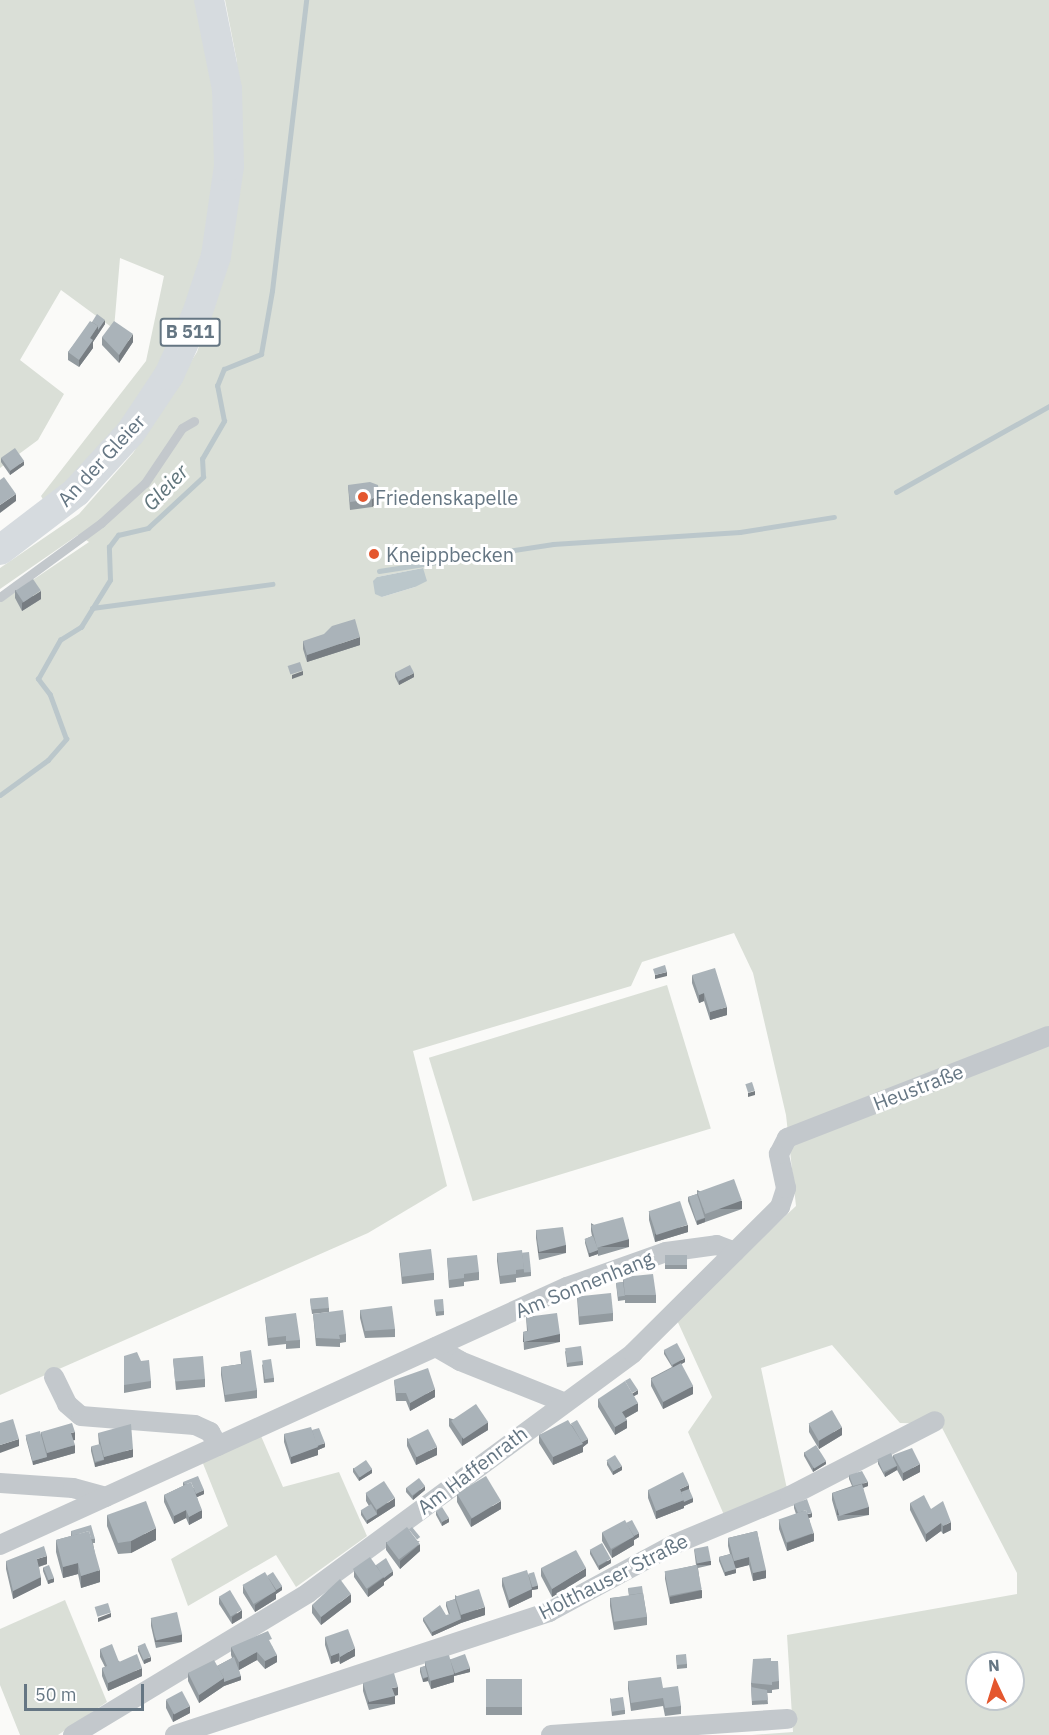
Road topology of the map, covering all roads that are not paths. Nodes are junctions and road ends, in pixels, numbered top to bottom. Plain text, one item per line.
1 (209, 0) edge
2 (194, 421) dead end
3 (0, 550) edge
4 (0, 597) edge
5 (1049, 1036) edge
6 (787, 1138) joint
7 (735, 1252) junction
8 (436, 1347) junction
9 (54, 1377) dead end
10 (563, 1402) junction
11 (935, 1421) dead end
12 (218, 1446) junction
13 (0, 1483) edge
14 (106, 1497) junction
15 (0, 1545) edge
16 (787, 1719) dead end
17 (73, 1735) edge
18 (175, 1735) edge
19 (551, 1735) edge

1 - 3 main road, An der Gleier / B 511
2 - 4 lane
5 - 6 street, Heustraße
6 - 7 street, Am Haffenrath
7 - 8 street, Am Sonnenhang
7 - 10 street, Am Haffenrath
8 - 10 street
8 - 12 street, Am Sonnenhang
9 - 12 street
10 - 17 street, Am Haffenrath
11 - 18 street, Holthauser Straße
12 - 14 street, Am Sonnenhang
13 - 14 street
14 - 15 street, Am Sonnenhang
16 - 19 street

